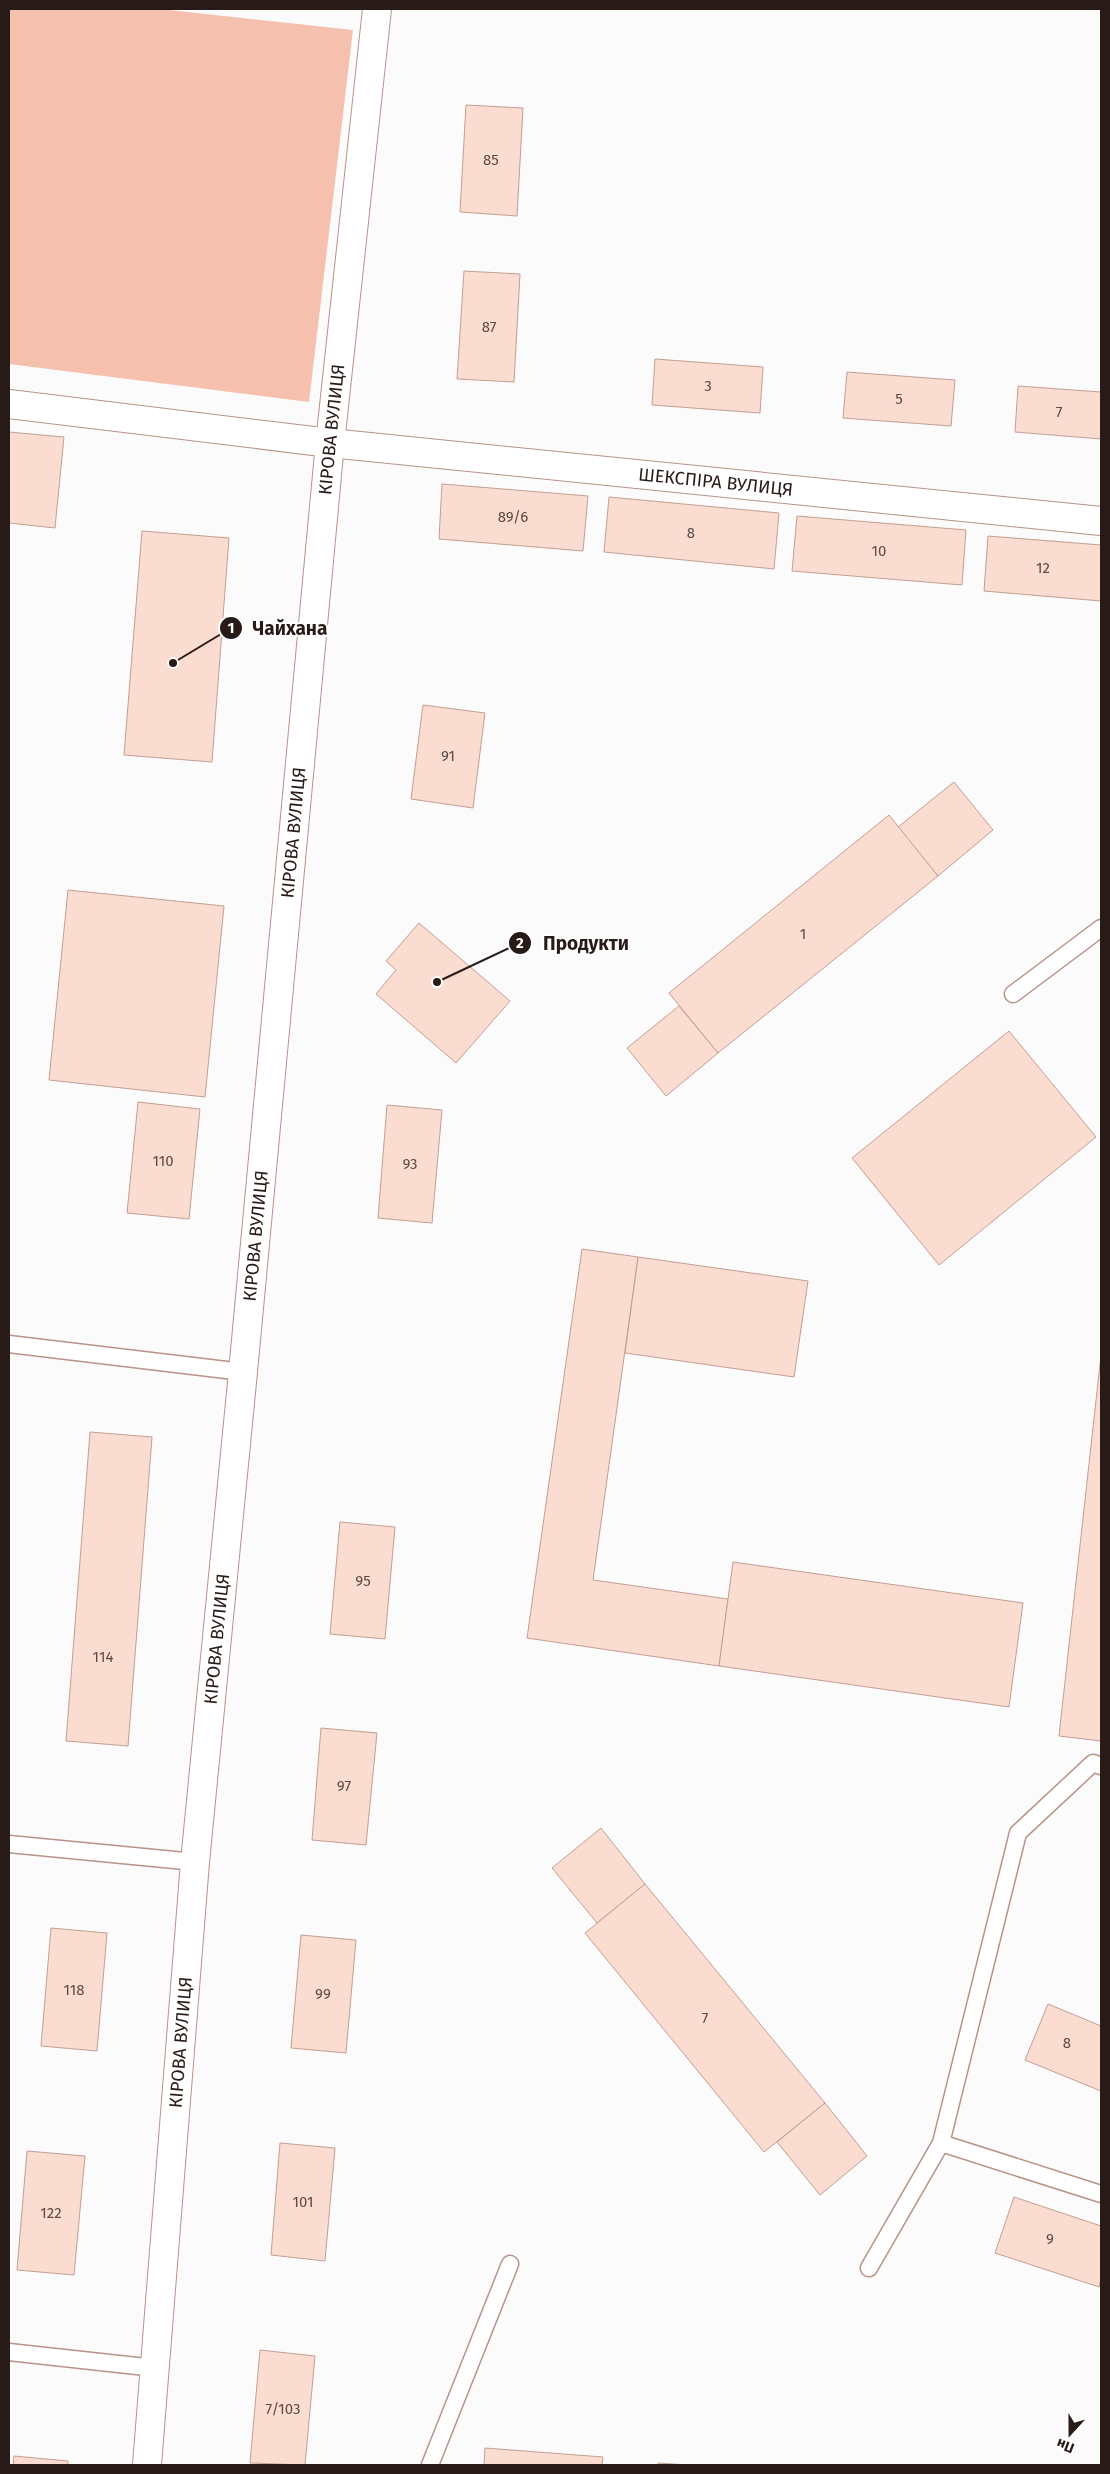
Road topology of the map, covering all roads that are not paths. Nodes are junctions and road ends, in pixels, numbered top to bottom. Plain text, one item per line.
1 (377, 9) edge
2 (9, 404) edge
3 (330, 443) junction
4 (1101, 522) edge
5 (1101, 928) edge
6 (1013, 994) dead end
7 (9, 1344) edge
8 (244, 1372) junction
9 (1101, 1766) edge
10 (9, 1844) edge
11 (195, 1862) junction
12 (941, 2143) junction
13 (1101, 2194) edge
14 (510, 2264) dead end
15 (869, 2268) dead end
16 (9, 2352) edge
17 (155, 2368) junction
18 (147, 2465) edge
19 (430, 2465) edge

1 - 3 street, КІРОВА ВУЛИЦЯ
2 - 3 street, ШЕКСПІРА ВУЛИЦЯ
3 - 4 street, ШЕКСПІРА ВУЛИЦЯ
3 - 8 street, КІРОВА ВУЛИЦЯ
5 - 6 lane
7 - 8 lane
8 - 11 street, КІРОВА ВУЛИЦЯ
9 - 12 lane
10 - 11 lane
11 - 17 street, КІРОВА ВУЛИЦЯ
12 - 13 lane
12 - 15 lane
14 - 19 lane
16 - 17 lane
17 - 18 street, КІРОВА ВУЛИЦЯ

